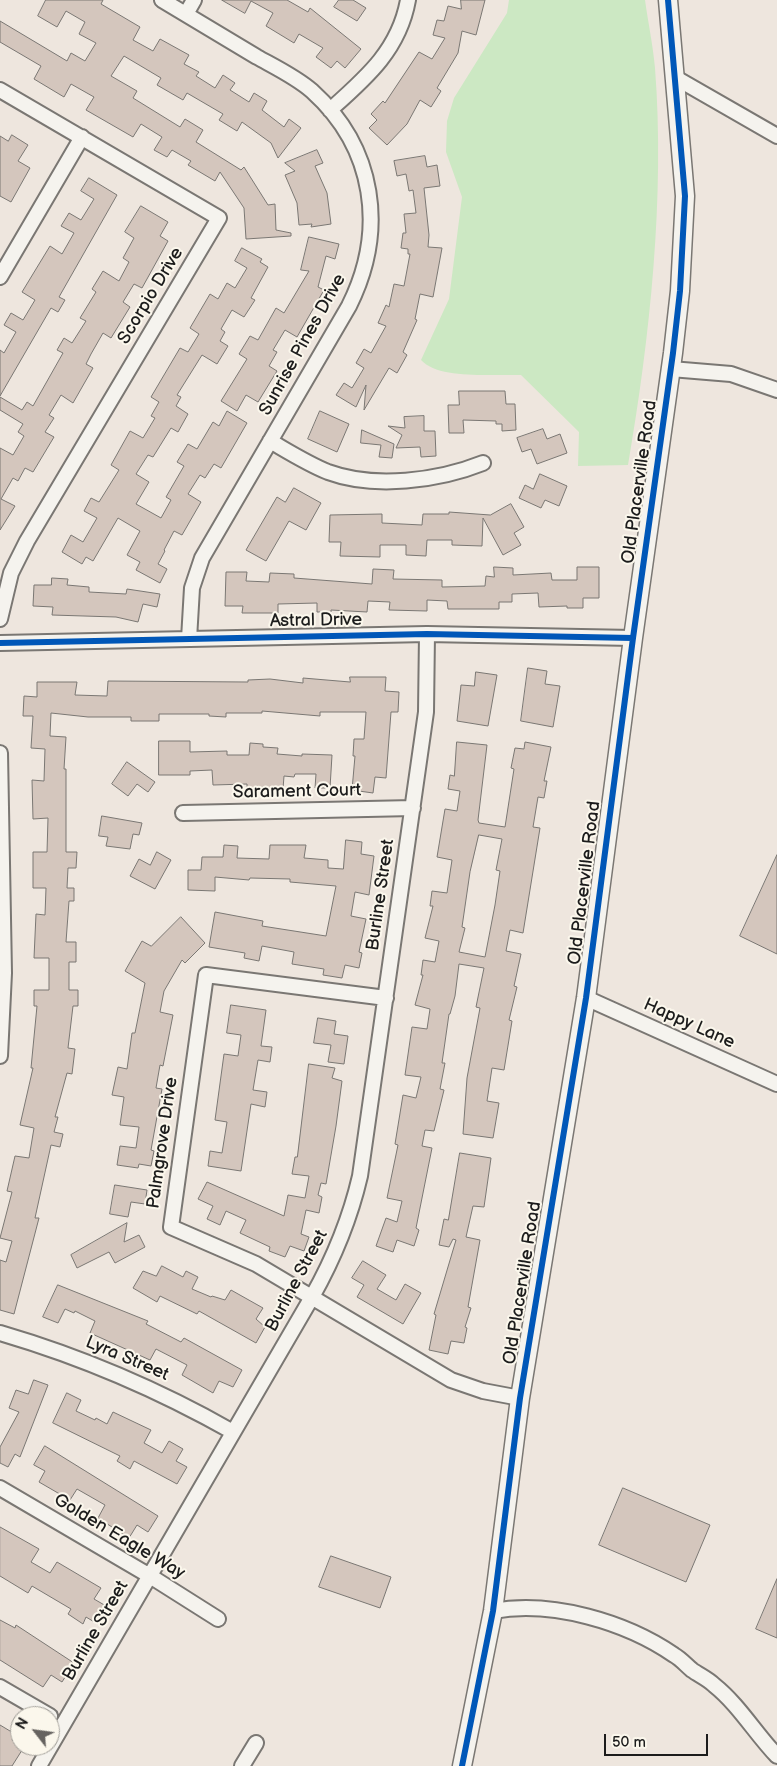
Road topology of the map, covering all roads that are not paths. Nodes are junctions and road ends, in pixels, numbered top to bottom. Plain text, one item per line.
1 (162, 0) edge
2 (194, 0) edge
3 (408, 0) edge
4 (668, 0) edge
5 (186, 14) junction
6 (676, 78) junction
7 (0, 90) edge
8 (330, 110) junction
9 (777, 136) edge
10 (82, 138) junction
11 (0, 278) edge
12 (671, 369) junction
13 (777, 390) edge
14 (270, 441) junction
15 (483, 463) dead end
16 (0, 619) edge
17 (427, 634) junction
18 (633, 638) junction
19 (189, 639) junction
20 (0, 643) edge
21 (0, 753) edge
22 (0, 804) edge
23 (412, 808) junction
24 (183, 813) dead end
25 (2, 973) edge
26 (386, 998) junction
27 (586, 998) junction
28 (0, 1056) edge
29 (777, 1084) edge
30 (312, 1297) junction
31 (0, 1332) edge
32 (520, 1398) junction
33 (233, 1432) junction
34 (0, 1488) edge
35 (150, 1576) junction
36 (493, 1611) junction
37 (218, 1619) dead end
38 (0, 1686) edge
39 (33, 1706) edge
40 (60, 1722) edge
41 (63, 1724) junction
42 (256, 1743) dead end
43 (777, 1756) edge
44 (39, 1766) edge
45 (242, 1766) edge
46 (462, 1766) edge

1 - 5 street, Sunrise Pines Drive
2 - 5 street
3 - 8 street
4 - 6 street, Old Placerville Road
5 - 8 street, Sunrise Pines Drive
6 - 9 street
6 - 12 street, Old Placerville Road
7 - 10 street, Scorpio Drive
8 - 14 street, Sunrise Pines Drive
10 - 11 street
10 - 16 street, Scorpio Drive
12 - 13 street
12 - 18 street, Old Placerville Road
14 - 15 street
14 - 19 street, Sunrise Pines Drive
17 - 18 street, Astral Drive
17 - 19 street, Astral Drive
17 - 23 street, Burline Street
18 - 27 street, Old Placerville Road
19 - 20 street, Astral Drive
21 - 22 street
22 - 25 street
23 - 24 street, Sarament Court
23 - 26 street, Burline Street
25 - 28 street
26 - 30 street, Burline Street
26 - 30 street, Palmgrove Drive
27 - 29 street, Happy Lane
27 - 32 street, Old Placerville Road
30 - 32 street, Palmgrove Drive
30 - 33 street, Burline Street
31 - 33 street, Lyra Street
32 - 36 street, Old Placerville Road
33 - 35 street, Burline Street
34 - 35 street, Golden Eagle Way
35 - 37 street, Golden Eagle Way
35 - 41 street, Burline Street
36 - 43 street
36 - 46 street, Old Placerville Road
38 - 39 street
40 - 41 street
41 - 44 street, Burline Street
42 - 45 street

